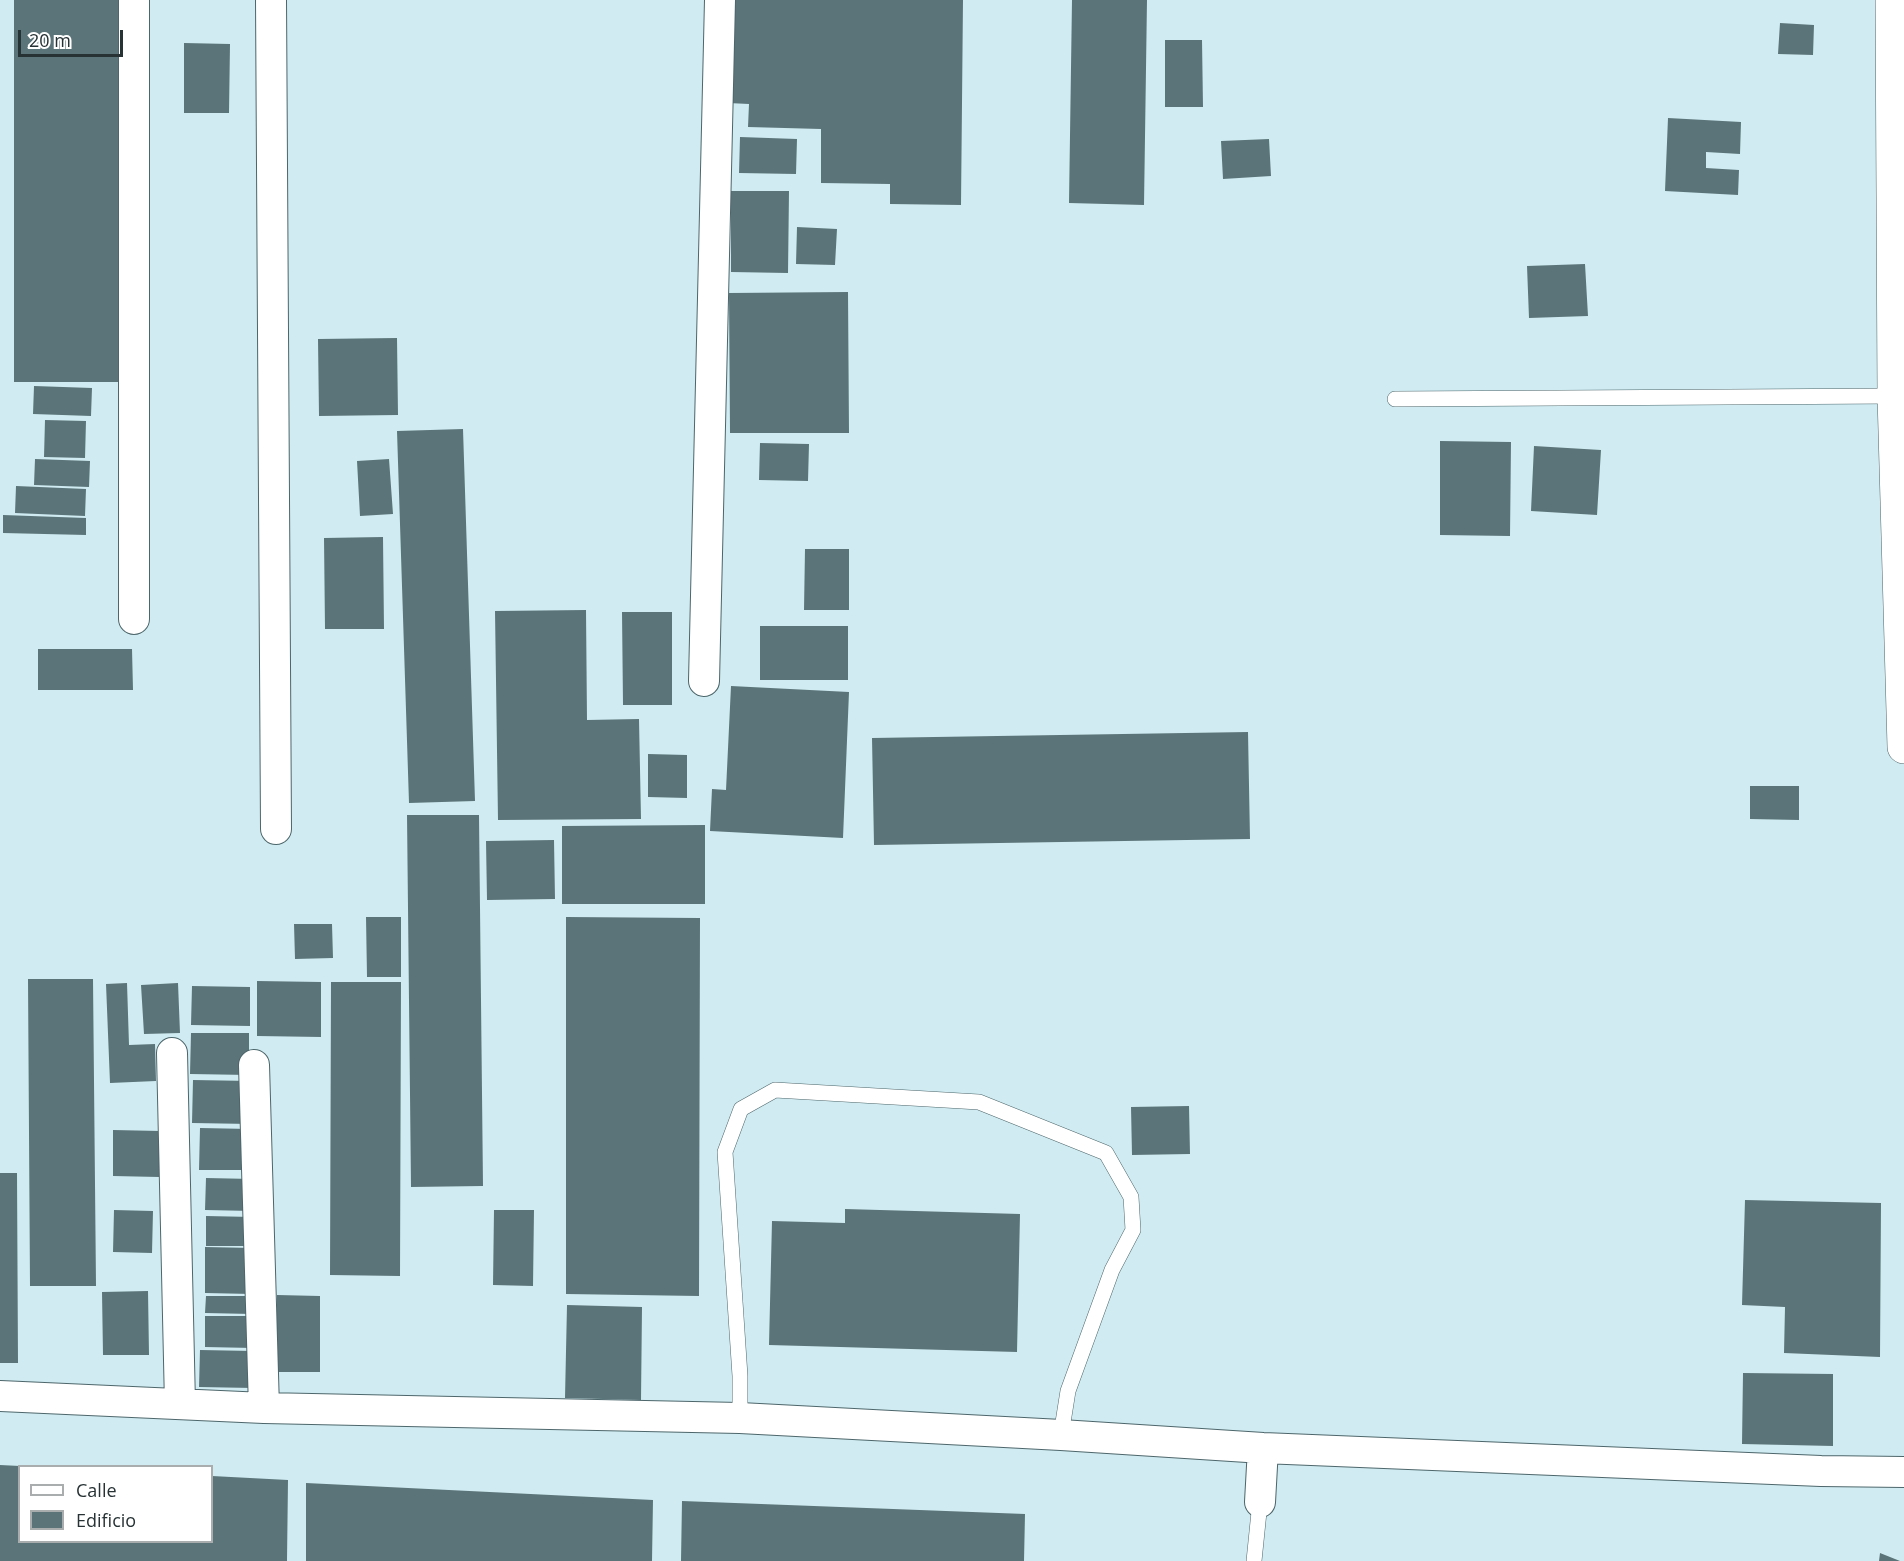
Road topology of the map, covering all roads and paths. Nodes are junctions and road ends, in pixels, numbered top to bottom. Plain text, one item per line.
1 (134, 0) edge
2 (271, 0) edge
3 (720, 0) edge
4 (1892, 0) edge
5 (1894, 396) junction
6 (1395, 399) dead end
7 (1900, 466) edge
8 (134, 619) dead end
9 (704, 681) dead end
10 (1904, 747) edge
11 (276, 829) dead end
12 (172, 1053) dead end
13 (254, 1065) dead end
14 (0, 1396) edge
15 (180, 1404) junction
16 (264, 1408) junction
17 (740, 1418) junction
18 (1061, 1435) junction
19 (1263, 1448) junction
20 (1904, 1472) edge
21 (1260, 1502) joint
22 (1254, 1561) edge

1 - 8 street
2 - 11 street
3 - 9 street
4 - 5 street
5 - 6 lane
5 - 7 street
7 - 10 street
12 - 15 street
13 - 16 street
14 - 15 street
15 - 16 street
16 - 17 street
17 - 18 street
17 - 18 lane
18 - 19 street
19 - 20 street
19 - 21 street
21 - 22 lane

